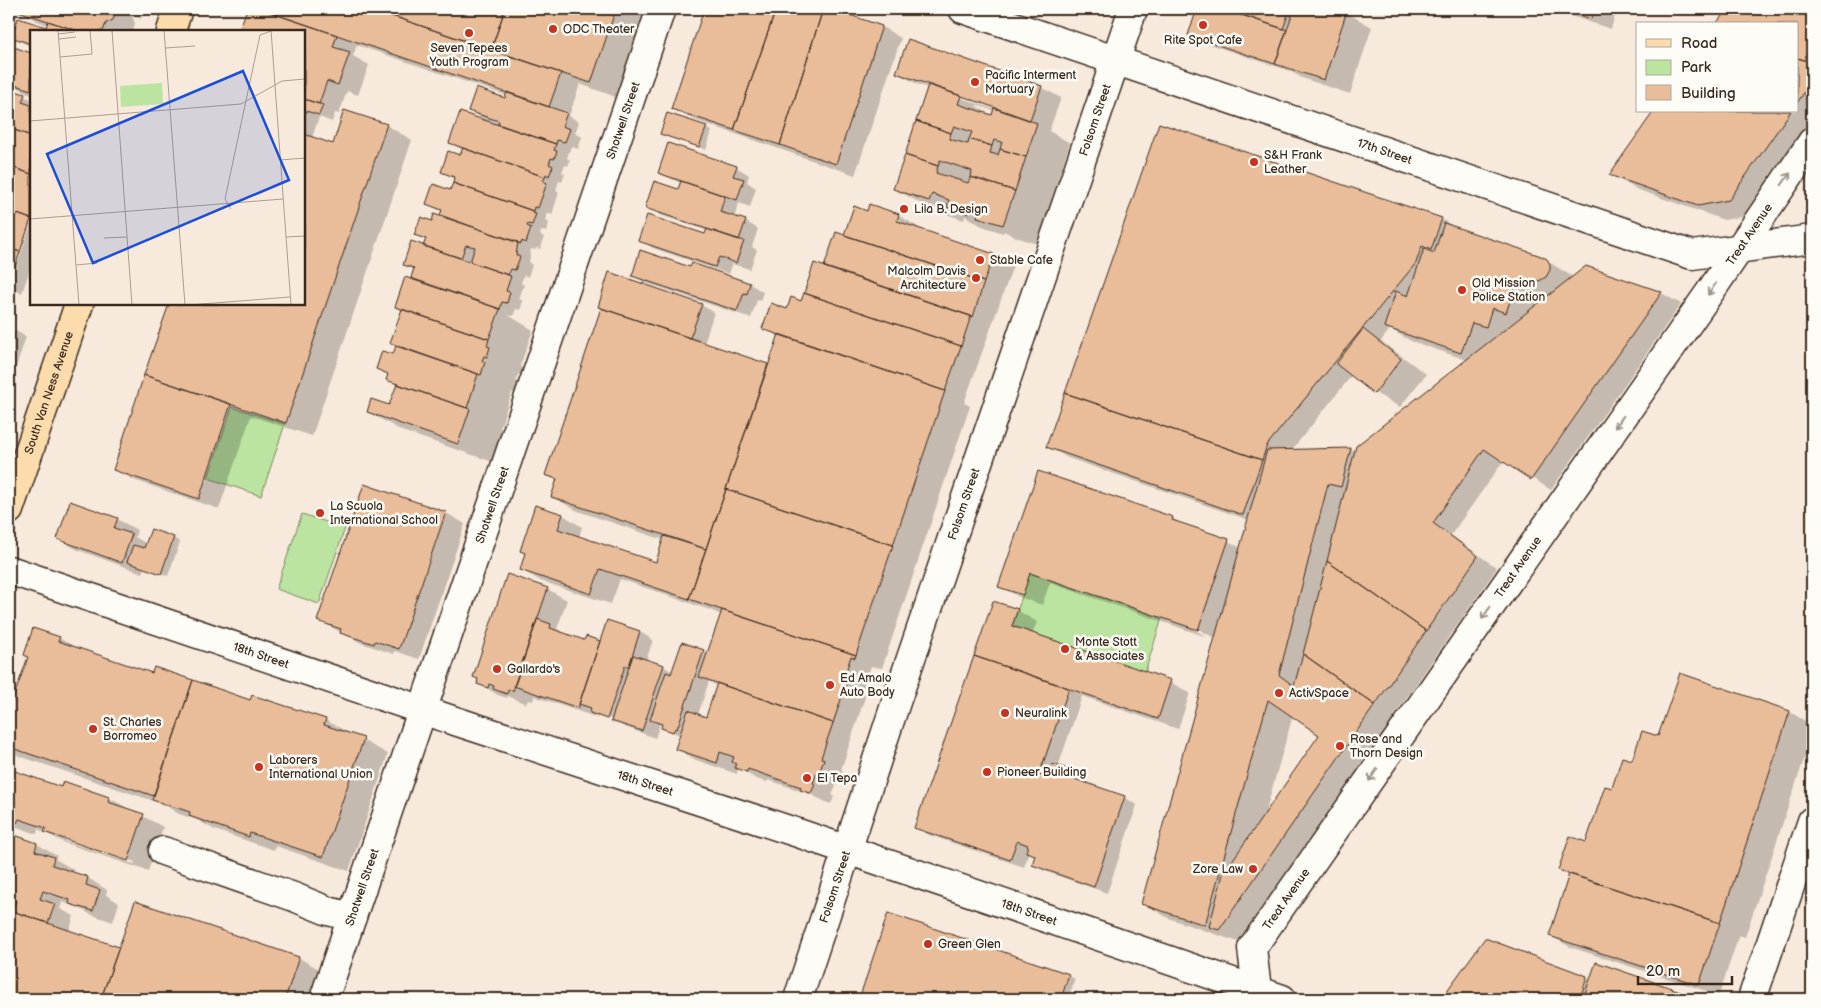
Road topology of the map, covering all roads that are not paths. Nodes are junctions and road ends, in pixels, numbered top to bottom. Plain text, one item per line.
1 (178, 9) edge
2 (661, 9) edge
3 (963, 9) edge
4 (1133, 9) edge
5 (171, 30) edge
6 (1116, 60) junction
7 (1812, 142) edge
8 (1812, 239) edge
9 (1739, 248) junction
10 (79, 305) edge
11 (9, 510) edge
12 (9, 570) edge
13 (423, 710) junction
14 (1812, 822) edge
15 (847, 850) junction
16 (162, 851) dead end
17 (352, 917) junction
18 (1257, 995) edge
19 (324, 999) edge
20 (798, 999) edge
21 (1282, 999) edge
22 (1752, 999) edge

1 - 5 main road
2 - 13 street, Shotwell Street
3 - 6 street, 17th Street
4 - 6 street, Folsom Street
6 - 9 street, 17th Street
6 - 15 street, Folsom Street
9 -> 7 street, Treat Avenue
8 - 9 street, 17th Street
9 -> 18 street, Treat Avenue
10 - 11 main road, South Van Ness Avenue
12 - 13 street, 18th Street
13 - 15 street, 18th Street
13 - 17 street, Shotwell Street
14 - 22 street
15 - 18 street, 18th Street
15 - 20 street, Folsom Street
16 - 17 street
17 - 19 street, Shotwell Street
18 - 21 street, 18th Street

